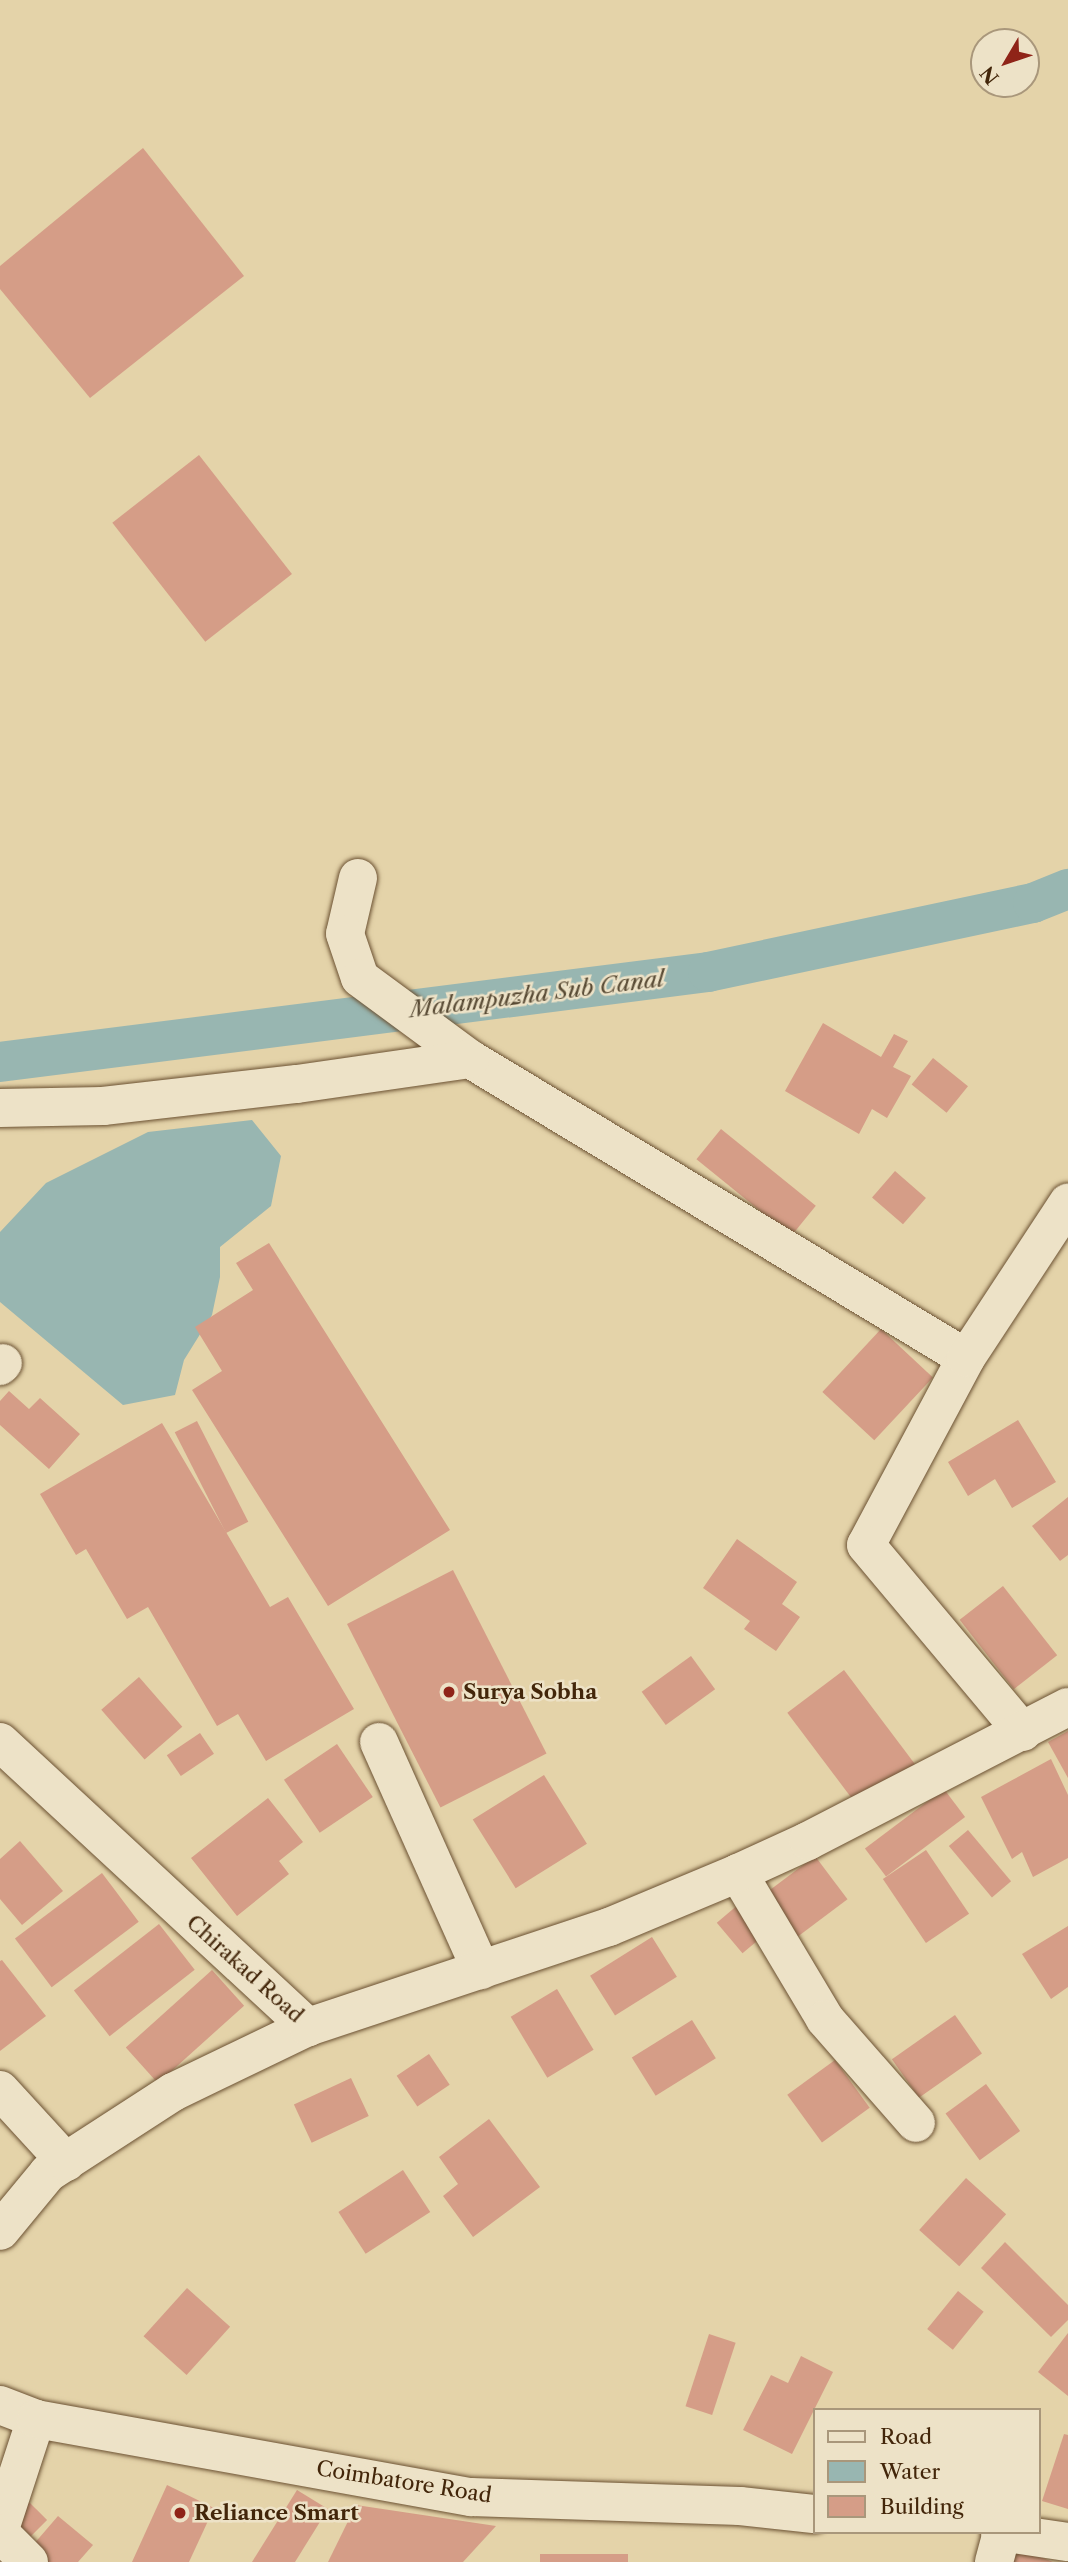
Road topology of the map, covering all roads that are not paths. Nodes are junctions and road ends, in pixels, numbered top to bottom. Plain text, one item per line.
1 (358, 878) dead end
2 (470, 1059) junction
3 (0, 1108) edge
4 (1068, 1203) edge
5 (966, 1358) junction
6 (1068, 1707) edge
7 (1023, 1732) junction
8 (0, 1742) edge
9 (379, 1742) dead end
10 (738, 1873) junction
11 (481, 1970) junction
12 (308, 2027) junction
13 (0, 2090) edge
14 (916, 2123) dead end
15 (66, 2162) junction
16 (0, 2231) edge
17 (0, 2405) edge
18 (36, 2419) junction
19 (813, 2514) edge
20 (0, 2531) edge
21 (1001, 2534) edge
22 (1014, 2534) edge
23 (1068, 2542) edge
24 (29, 2562) edge
25 (994, 2562) edge

1 - 2 street
2 - 3 street
2 - 5 street
4 - 5 street
5 - 7 street
6 - 7 street
7 - 10 street
8 - 12 street, Chirakad Road
9 - 11 street
10 - 11 street
10 - 14 street
11 - 12 street
12 - 15 street, Chirakad Road
13 - 15 street
15 - 16 street, Chirakad Road
17 - 18 street, Coimbatore Road
18 - 19 street, Coimbatore Road
18 - 20 street
20 - 24 street
21 - 25 street
22 - 23 street

